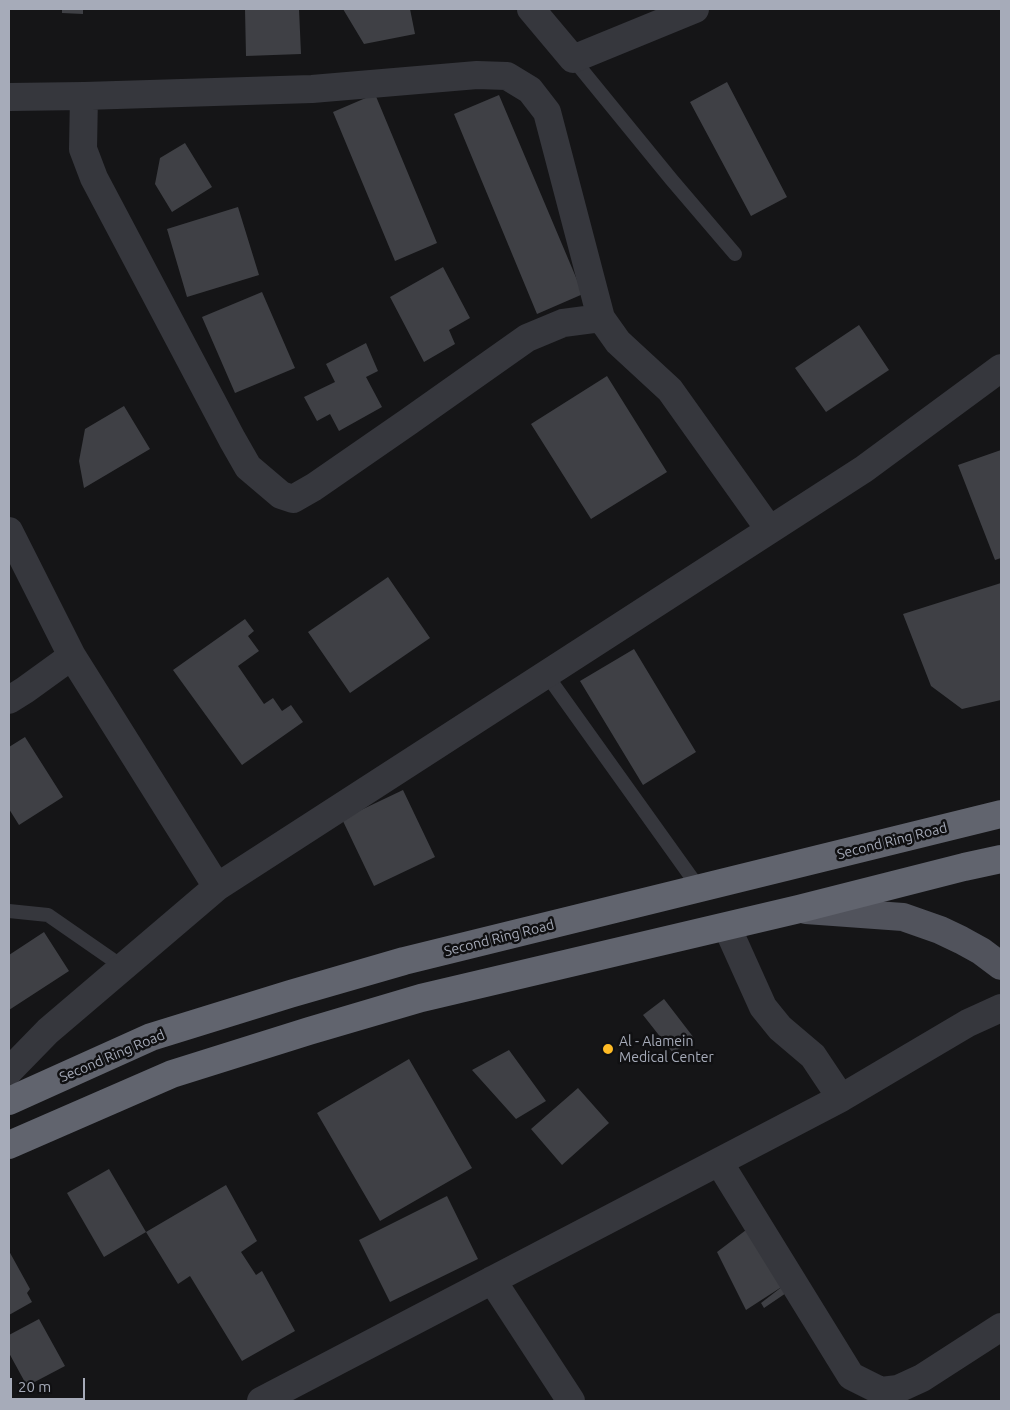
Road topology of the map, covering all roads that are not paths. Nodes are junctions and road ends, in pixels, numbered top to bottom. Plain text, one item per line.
1 (531, 9) edge
2 (695, 9) edge
3 (573, 59) junction
4 (84, 96) junction
5 (9, 97) edge
6 (736, 254) dead end
7 (601, 318) junction
8 (1001, 368) edge
9 (9, 530) edge
10 (769, 530) junction
11 (72, 656) junction
12 (546, 674) junction
13 (9, 700) edge
14 (1001, 814) edge
15 (1001, 859) edge
16 (217, 887) junction
17 (699, 888) junction
18 (799, 910) junction
19 (9, 911) edge
20 (727, 926) junction
21 (1001, 966) edge
22 (122, 967) junction
23 (1001, 1008) edge
24 (9, 1071) edge
25 (841, 1098) junction
26 (9, 1101) edge
27 (9, 1145) edge
28 (719, 1162) junction
29 (492, 1280) junction
30 (1001, 1327) edge
31 (262, 1401) edge
32 (571, 1401) edge

1 - 3 street
2 - 3 street
3 - 6 lane
4 - 5 street
4 - 7 street
4 - 7 street
7 - 10 street
8 - 10 street
9 - 11 street
10 - 12 street
11 - 13 street
11 - 16 street
12 - 16 street
12 - 17 lane
14 - 17 highway, Second Ring Road
15 - 18 highway
16 - 22 street
17 - 26 highway, Second Ring Road
18 - 20 highway
18 - 21 main road
19 - 22 lane
20 - 25 street
20 - 27 highway
22 - 24 street
23 - 25 street
25 - 28 street
28 - 29 street
28 - 30 street
29 - 31 street
29 - 32 street

